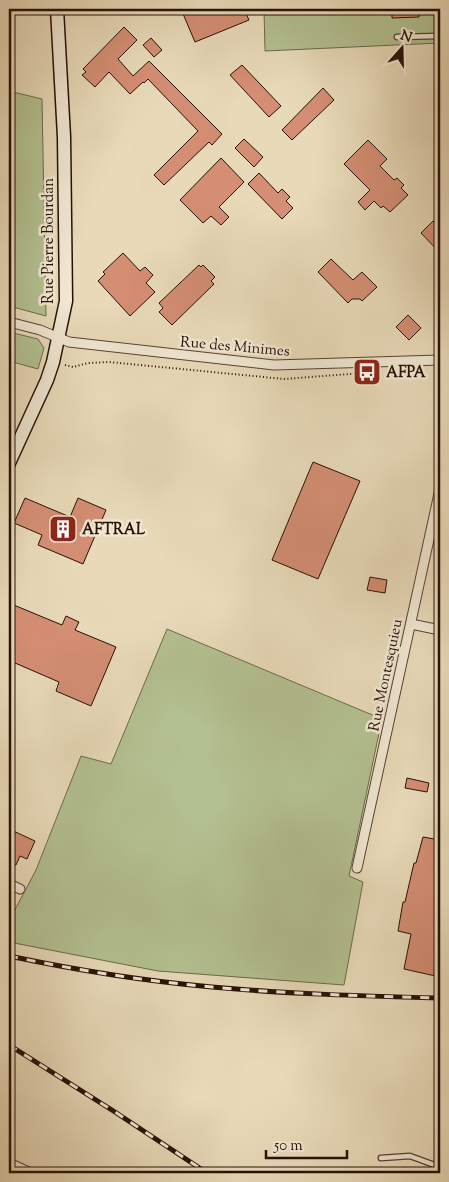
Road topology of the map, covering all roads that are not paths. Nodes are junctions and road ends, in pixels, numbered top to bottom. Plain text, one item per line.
1 (57, 9) edge
2 (440, 36) edge
3 (397, 37) dead end
4 (9, 322) edge
5 (59, 338) junction
6 (440, 360) edge
7 (9, 463) edge
8 (440, 488) edge
9 (411, 624) junction
10 (440, 630) edge
11 (357, 868) dead end
12 (9, 884) edge
13 (20, 889) dead end
14 (381, 1158) dead end
15 (9, 1163) edge
16 (440, 1167) edge
17 (30, 1173) edge

1 - 5 street, Rue Pierre Bourdan
2 - 3 lane
4 - 5 street, Rue des Minimes
5 - 6 street, Rue des Minimes
5 - 7 street, Rue Pierre Bourdan
8 - 9 street, Rue Montesquieu
9 - 10 street
9 - 11 street, Rue Montesquieu
12 - 13 street
14 - 16 lane
15 - 17 street

